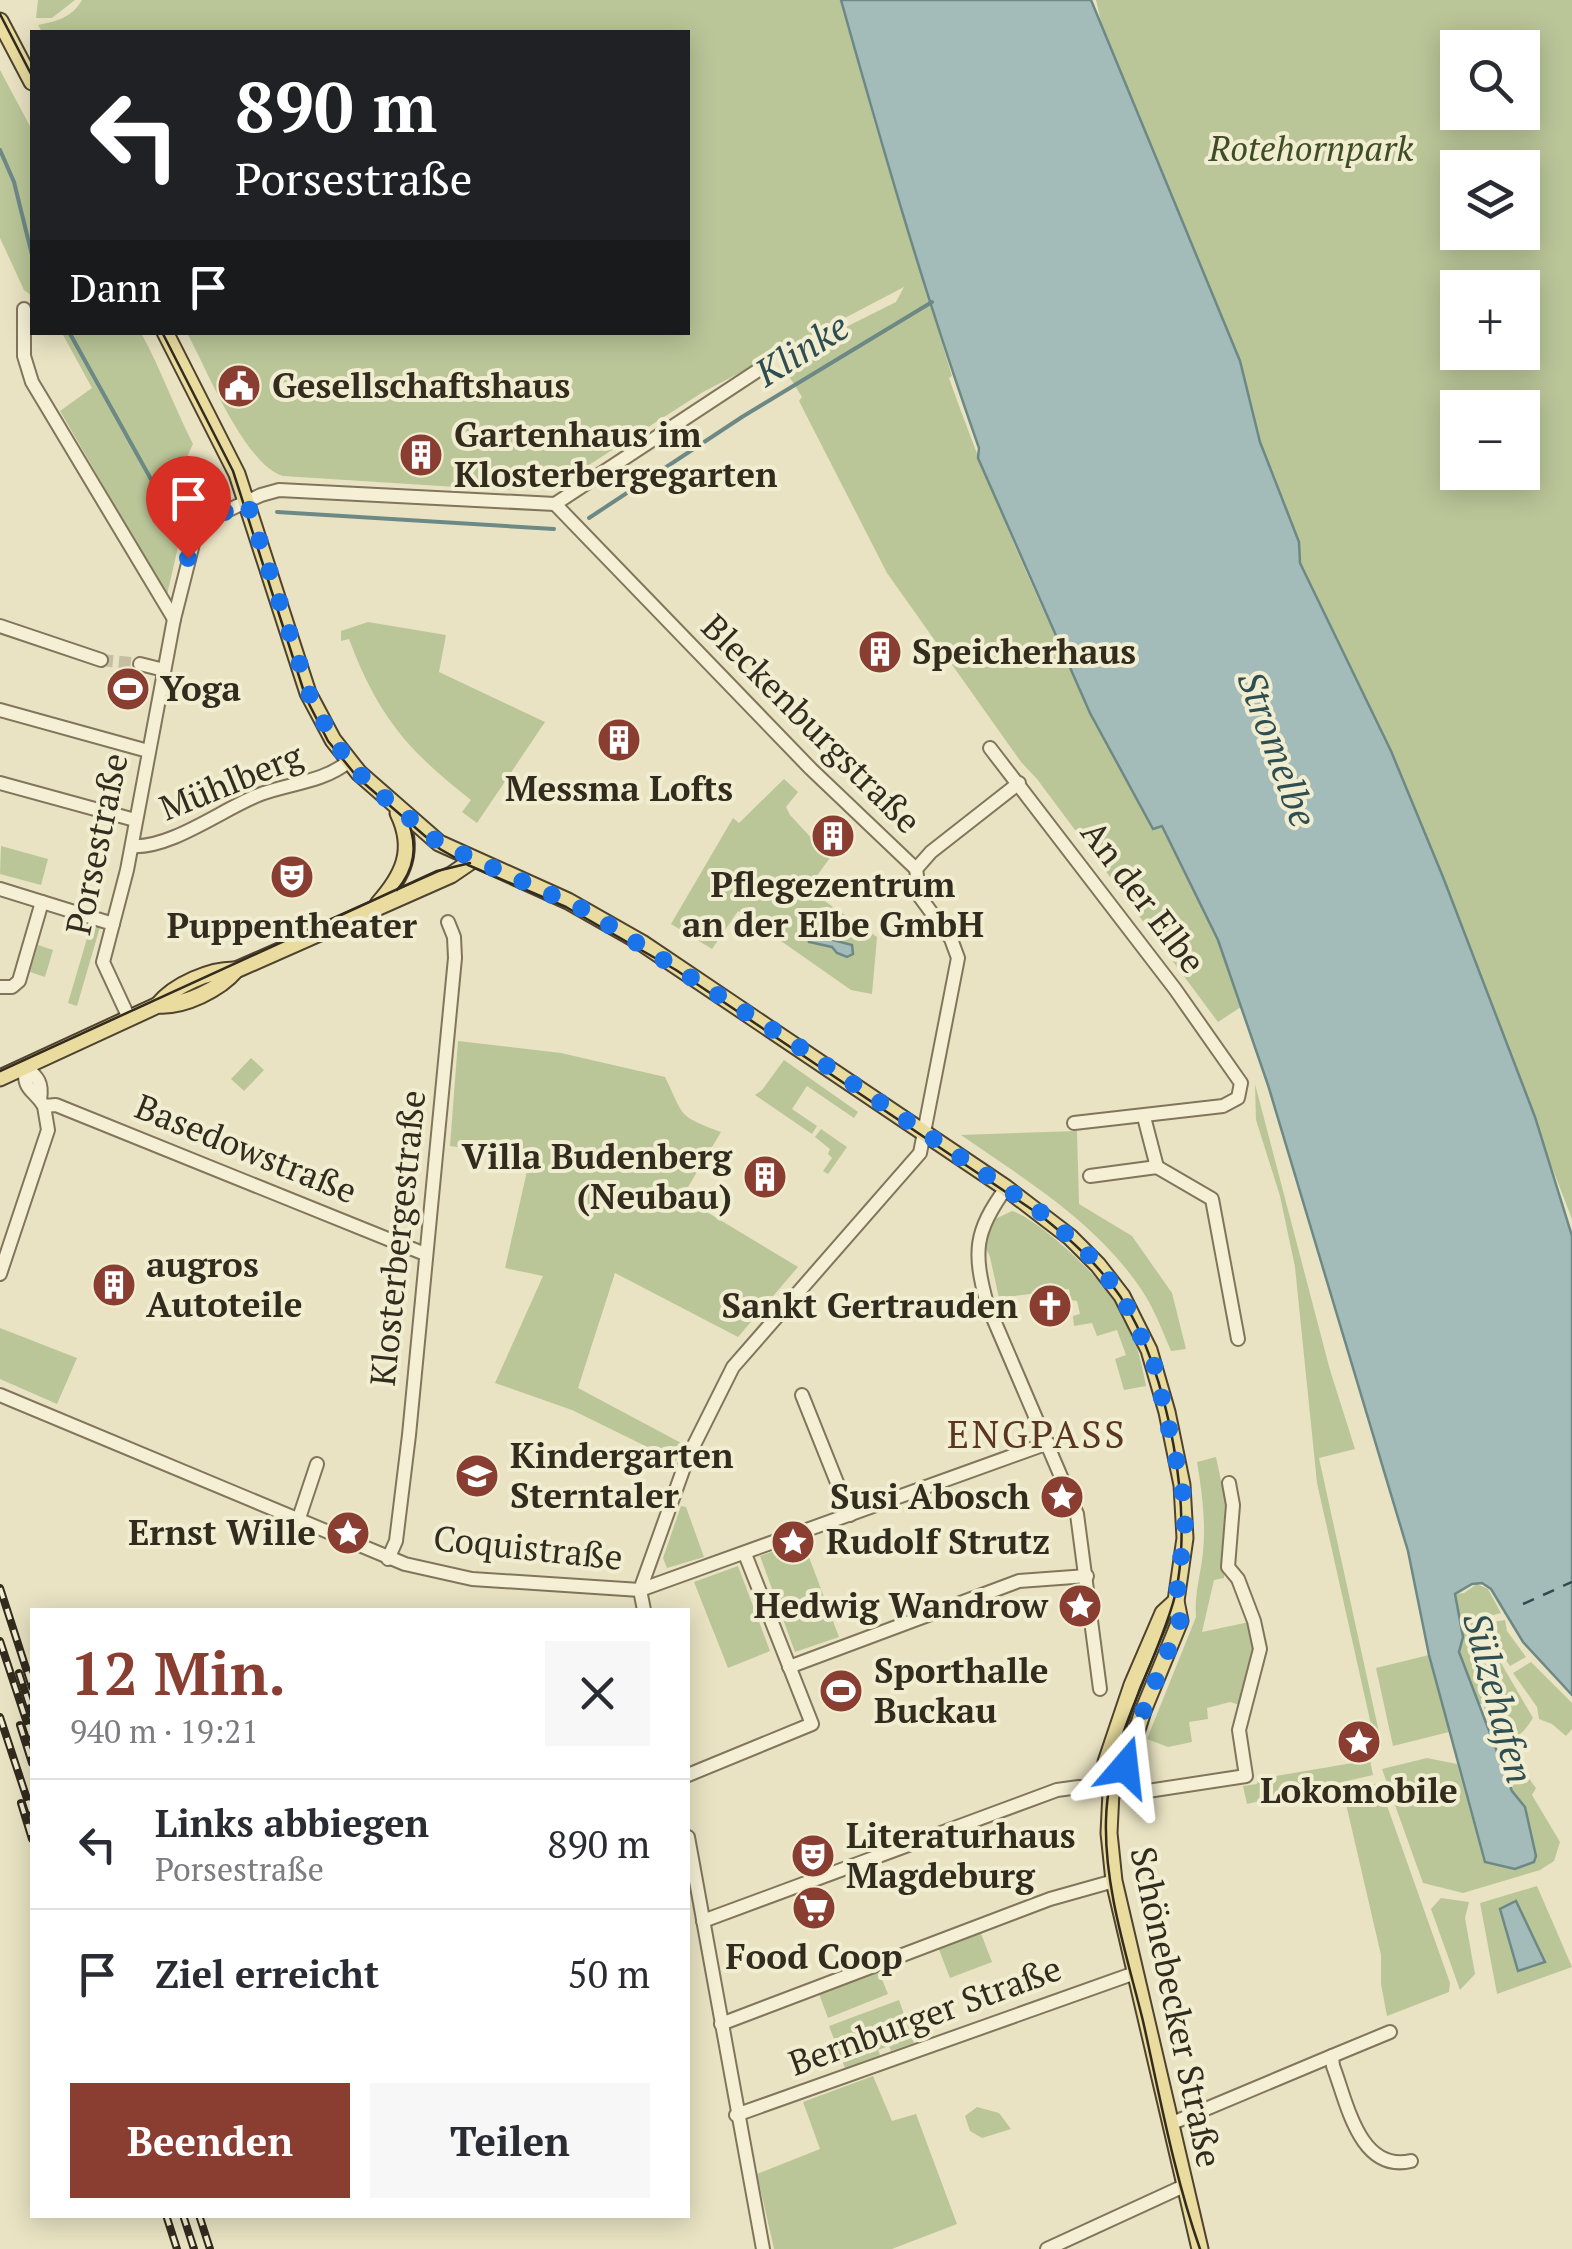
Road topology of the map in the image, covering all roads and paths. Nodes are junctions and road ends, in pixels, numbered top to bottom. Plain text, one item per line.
1 (0, 21) edge
2 (30, 78) edge
3 (24, 309) dead end
4 (168, 335) edge
5 (757, 371) dead end
6 (247, 502) junction
7 (555, 504) junction
8 (174, 618) junction
9 (0, 626) edge
10 (102, 660) tunnel mouth
11 (140, 664) tunnel mouth
12 (164, 670) junction
13 (0, 710) edge
14 (990, 748) dead end
15 (148, 751) junction
16 (348, 762) junction
17 (0, 782) edge
18 (1019, 783) junction
19 (393, 806) junction
20 (135, 820) junction
21 (132, 846) junction
22 (473, 860) junction
23 (916, 869) junction
24 (0, 889) edge
25 (42, 902) junction
26 (374, 908) junction
27 (448, 922) dead end
28 (113, 924) junction
29 (0, 987) edge
30 (129, 1018) junction
31 (25, 1066) junction
32 (0, 1078) edge
33 (42, 1103) junction
34 (1144, 1117) junction
35 (1074, 1123) dead end
36 (926, 1134) junction
37 (1157, 1167) junction
38 (1090, 1176) dead end
39 (1006, 1188) junction
40 (425, 1254) junction
41 (0, 1274) edge
42 (1238, 1339) dead end
43 (0, 1395) edge
44 (802, 1395) dead end
45 (1048, 1443) junction
46 (317, 1464) dead end
47 (1229, 1483) dead end
48 (850, 1515) junction
49 (298, 1521) junction
50 (745, 1554) junction
51 (388, 1558) junction
52 (1087, 1576) junction
53 (640, 1590) junction
54 (644, 1608) edge
55 (790, 1667) junction
56 (1100, 1690) dead end
57 (690, 1774) edge
58 (1111, 1792) junction
59 (690, 1849) edge
60 (1114, 1881) junction
61 (703, 1922) junction
62 (1135, 1973) junction
63 (721, 2024) junction
64 (1390, 2032) dead end
65 (1332, 2056) junction
66 (736, 2115) junction
67 (1170, 2124) junction
68 (1411, 2160) dead end
69 (1184, 2186) junction
70 (1198, 2241) edge
71 (763, 2249) edge
72 (1047, 2249) edge
73 (1208, 2249) edge

1 - 2 main road
3 - 8 street
4 - 6 main road, Schönebecker Straße
5 - 7 street
6 - 7 street
6 - 8 street, Porsestraße
6 - 16 main road, Schönebecker Straße
7 - 23 street, Bleckenburgstraße
8 - 12 street, Porsestraße
9 - 10 street
11 - 12 street
12 - 15 street, Porsestraße
13 - 15 street
14 - 18 street, An der Elbe
15 - 20 street, Porsestraße
16 - 19 main road, Schönebecker Straße
16 - 21 street, Mühlberg
17 - 20 street
18 - 23 street
18 - 34 street, An der Elbe
19 - 22 main road, Schönebecker Straße
19 - 26 main road
20 - 21 street, Porsestraße
21 - 28 street, Porsestraße
22 - 26 main road
22 - 36 main road, Schönebecker Straße
23 - 36 street, Bleckenburgstraße
24 - 25 street
25 - 28 street
25 - 29 street
26 - 30 main road
27 - 40 street, Klosterbergestraße
28 - 30 street, Porsestraße
30 - 31 main road
31 - 32 main road
31 - 33 street
33 - 40 street, Basedowstraße
33 - 41 street
34 - 35 street
34 - 37 street
36 - 39 main road, Schönebecker Straße
36 - 53 street
37 - 38 street
37 - 42 street
39 - 45 street
39 - 58 main road, Schönebecker Straße
40 - 51 street, Klosterbergestraße
43 - 49 street, Coquistraße
44 - 48 street
45 - 48 street
45 - 52 street
46 - 49 street
47 - 58 street
48 - 50 street
49 - 51 street, Coquistraße
50 - 53 street
50 - 55 street
51 - 53 street, Coquistraße
52 - 55 street
52 - 56 street
53 - 54 street
55 - 57 street
58 - 60 main road, Schönebecker Straße
58 - 61 street
59 - 61 street
60 - 62 main road, Schönebecker Straße
60 - 63 street
61 - 63 street
62 - 66 street, Bernburger Straße
62 - 67 main road, Schönebecker Straße
63 - 66 street
64 - 65 street
65 - 67 street
65 - 68 street
66 - 71 street
67 - 69 main road, Schönebecker Straße
69 - 70 main road, Schönebecker Straße
69 - 72 street
70 - 73 main road, Schönebecker Straße

